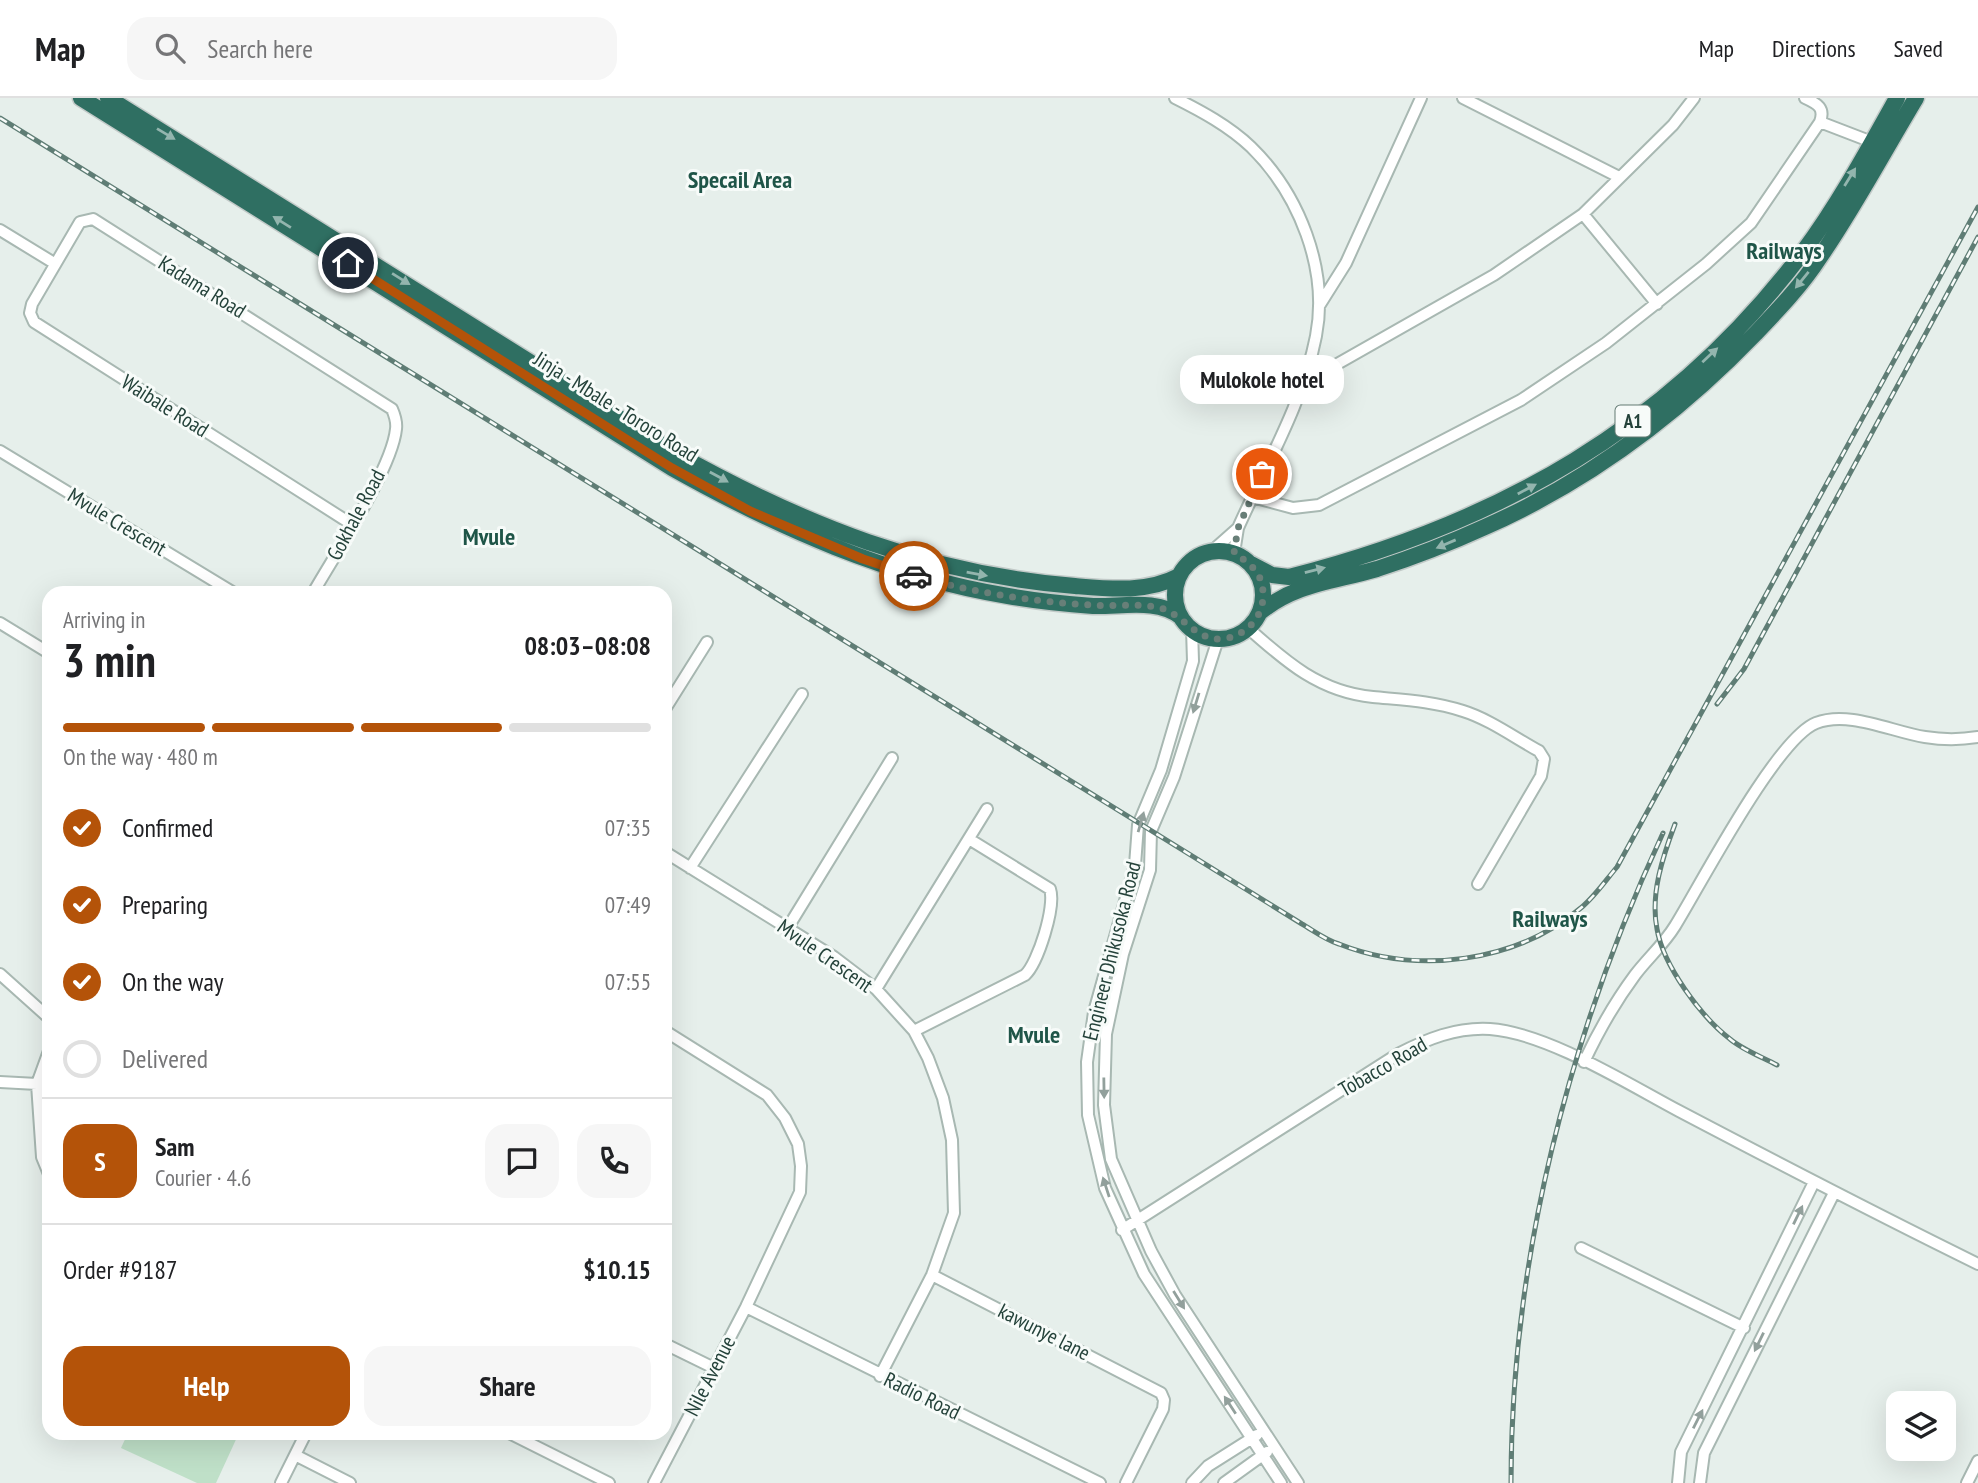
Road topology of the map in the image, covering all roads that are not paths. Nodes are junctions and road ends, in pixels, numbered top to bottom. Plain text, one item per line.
1 (81, 98) edge
2 (108, 98) edge
3 (1175, 98) edge
4 (1205, 98) edge
5 (1421, 98) edge
6 (1464, 98) edge
7 (1694, 98) edge
8 (1805, 98) edge
9 (1897, 98) edge
10 (1916, 98) edge
11 (1199, 110) junction
12 (1820, 122) junction
13 (1872, 142) junction
14 (1619, 177) junction
15 (1583, 214) junction
16 (0, 230) edge
17 (54, 263) junction
18 (1657, 304) junction
19 (1319, 306) junction
20 (1302, 384) junction
21 (395, 435) joint
22 (0, 451) edge
23 (1252, 497) junction
24 (353, 525) junction
25 (1238, 528) junction
26 (1212, 551) junction
27 (1234, 553) junction
28 (1251, 564) junction
29 (1179, 576) junction
30 (222, 586) edge
31 (317, 586) edge
32 (1259, 613) junction
33 (0, 623) edge
34 (1186, 623) junction
35 (1248, 628) junction
36 (1218, 639) junction
37 (707, 642) dead end
38 (42, 649) edge
39 (802, 694) dead end
40 (672, 698) edge
41 (1978, 737) edge
42 (892, 758) dead end
43 (987, 809) dead end
44 (969, 839) junction
45 (672, 856) edge
46 (690, 868) junction
47 (1478, 884) dead end
48 (787, 929) junction
49 (0, 974) edge
50 (876, 989) junction
51 (42, 1012) edge
52 (914, 1031) junction
53 (672, 1035) edge
54 (1584, 1062) junction
55 (42, 1070) edge
56 (0, 1082) edge
57 (37, 1084) junction
58 (42, 1159) edge
59 (1815, 1182) junction
60 (1834, 1193) junction
61 (1137, 1219) junction
62 (1122, 1230) junction
63 (1581, 1248) dead end
64 (1978, 1264) edge
65 (932, 1275) junction
66 (1759, 1296) junction
67 (1776, 1306) junction
68 (746, 1307) junction
69 (1744, 1328) junction
70 (672, 1348) edge
71 (1730, 1357) junction
72 (1747, 1366) junction
73 (713, 1368) junction
74 (880, 1376) junction
75 (1265, 1429) junction
76 (1252, 1438) junction
77 (302, 1440) edge
78 (523, 1440) edge
79 (1275, 1446) junction
80 (295, 1455) junction
81 (1263, 1456) junction
82 (1978, 1461) edge
83 (281, 1483) edge
84 (351, 1483) edge
85 (609, 1483) edge
86 (654, 1483) edge
87 (1100, 1483) edge
88 (1126, 1483) edge
89 (1192, 1483) edge
90 (1224, 1483) edge
91 (1281, 1483) edge
92 (1298, 1483) edge
93 (1678, 1483) edge
94 (1700, 1483) edge
95 (1967, 1483) edge

34 -> 1 highway, Jinja - Mbale - Tororo Road
2 -> 29 highway, Jinja - Mbale - Tororo Road
3 - 11 street
4 - 11 street
5 - 19 street
6 - 14 street
7 - 14 street
8 - 12 street
9 - 13 highway, A1
10 -> 32 highway, A1
11 - 19 street
12 - 13 street
12 - 18 street
28 -> 13 highway, A1
14 - 15 street
15 - 18 street
15 - 20 street
16 - 17 street
17 - 21 street, Kadama Road
17 - 24 street, Waibale Road
18 - 23 street
19 - 20 street
20 - 23 street
21 - 24 street, Gokhale Road
22 - 30 street, Mvule Crescent
23 - 25 street
24 - 31 street, Gokhale Road
25 - 26 street
25 - 27 street
26 - 27 highway, A1
26 - 29 highway
27 - 28 highway, A1
28 - 32 highway
29 - 34 highway
32 - 35 highway, A1
33 - 38 street
34 - 36 highway
62 -> 34 street, Engineer Dhikusoka Road
35 - 36 highway
35 - 47 street
36 -> 61 street, Engineer Dhikusoka Road
37 - 40 street
39 - 46 street
41 - 54 street
42 - 48 street
43 - 44 street
44 - 50 street
44 - 52 street
45 - 46 street, Mvule Crescent
46 - 48 street, Mvule Crescent
48 - 50 street, Mvule Crescent
49 - 51 street
50 - 52 street, Mvule Crescent
52 - 65 street, Mvule Crescent
53 - 68 street, Nile Avenue
54 - 59 street, Tobacco Road
54 - 61 street, Tobacco Road
55 - 57 street
56 - 57 street
57 - 58 street
59 - 60 street, Tobacco Road
66 -> 59 street
60 - 64 street, Tobacco Road
60 - 67 street
61 - 62 street, Tobacco Road
61 -> 75 street, Engineer Dhikusoka Road
76 -> 62 street, Engineer Dhikusoka Road
63 - 69 street
65 - 74 street, Mvule Crescent
65 - 88 street, kawunye lane
66 - 67 street
66 - 69 street
67 -> 72 street
68 - 73 street, Nile Avenue
68 - 74 street, Radio Road
69 - 71 street
70 - 73 street
71 - 72 street
93 -> 71 street
72 - 94 street
73 - 86 street, Nile Avenue
74 - 87 street, Radio Road
75 - 76 street
75 - 79 street, Engineer Dhikusoka Road
76 - 81 street, Engineer Dhikusoka Road
76 - 89 street
77 - 80 street
78 - 85 street
79 - 81 street
79 - 92 street, Engineer Dhikusoka Road
80 - 83 street
80 - 84 street
81 - 90 street
81 - 91 street, Engineer Dhikusoka Road
82 - 95 street

